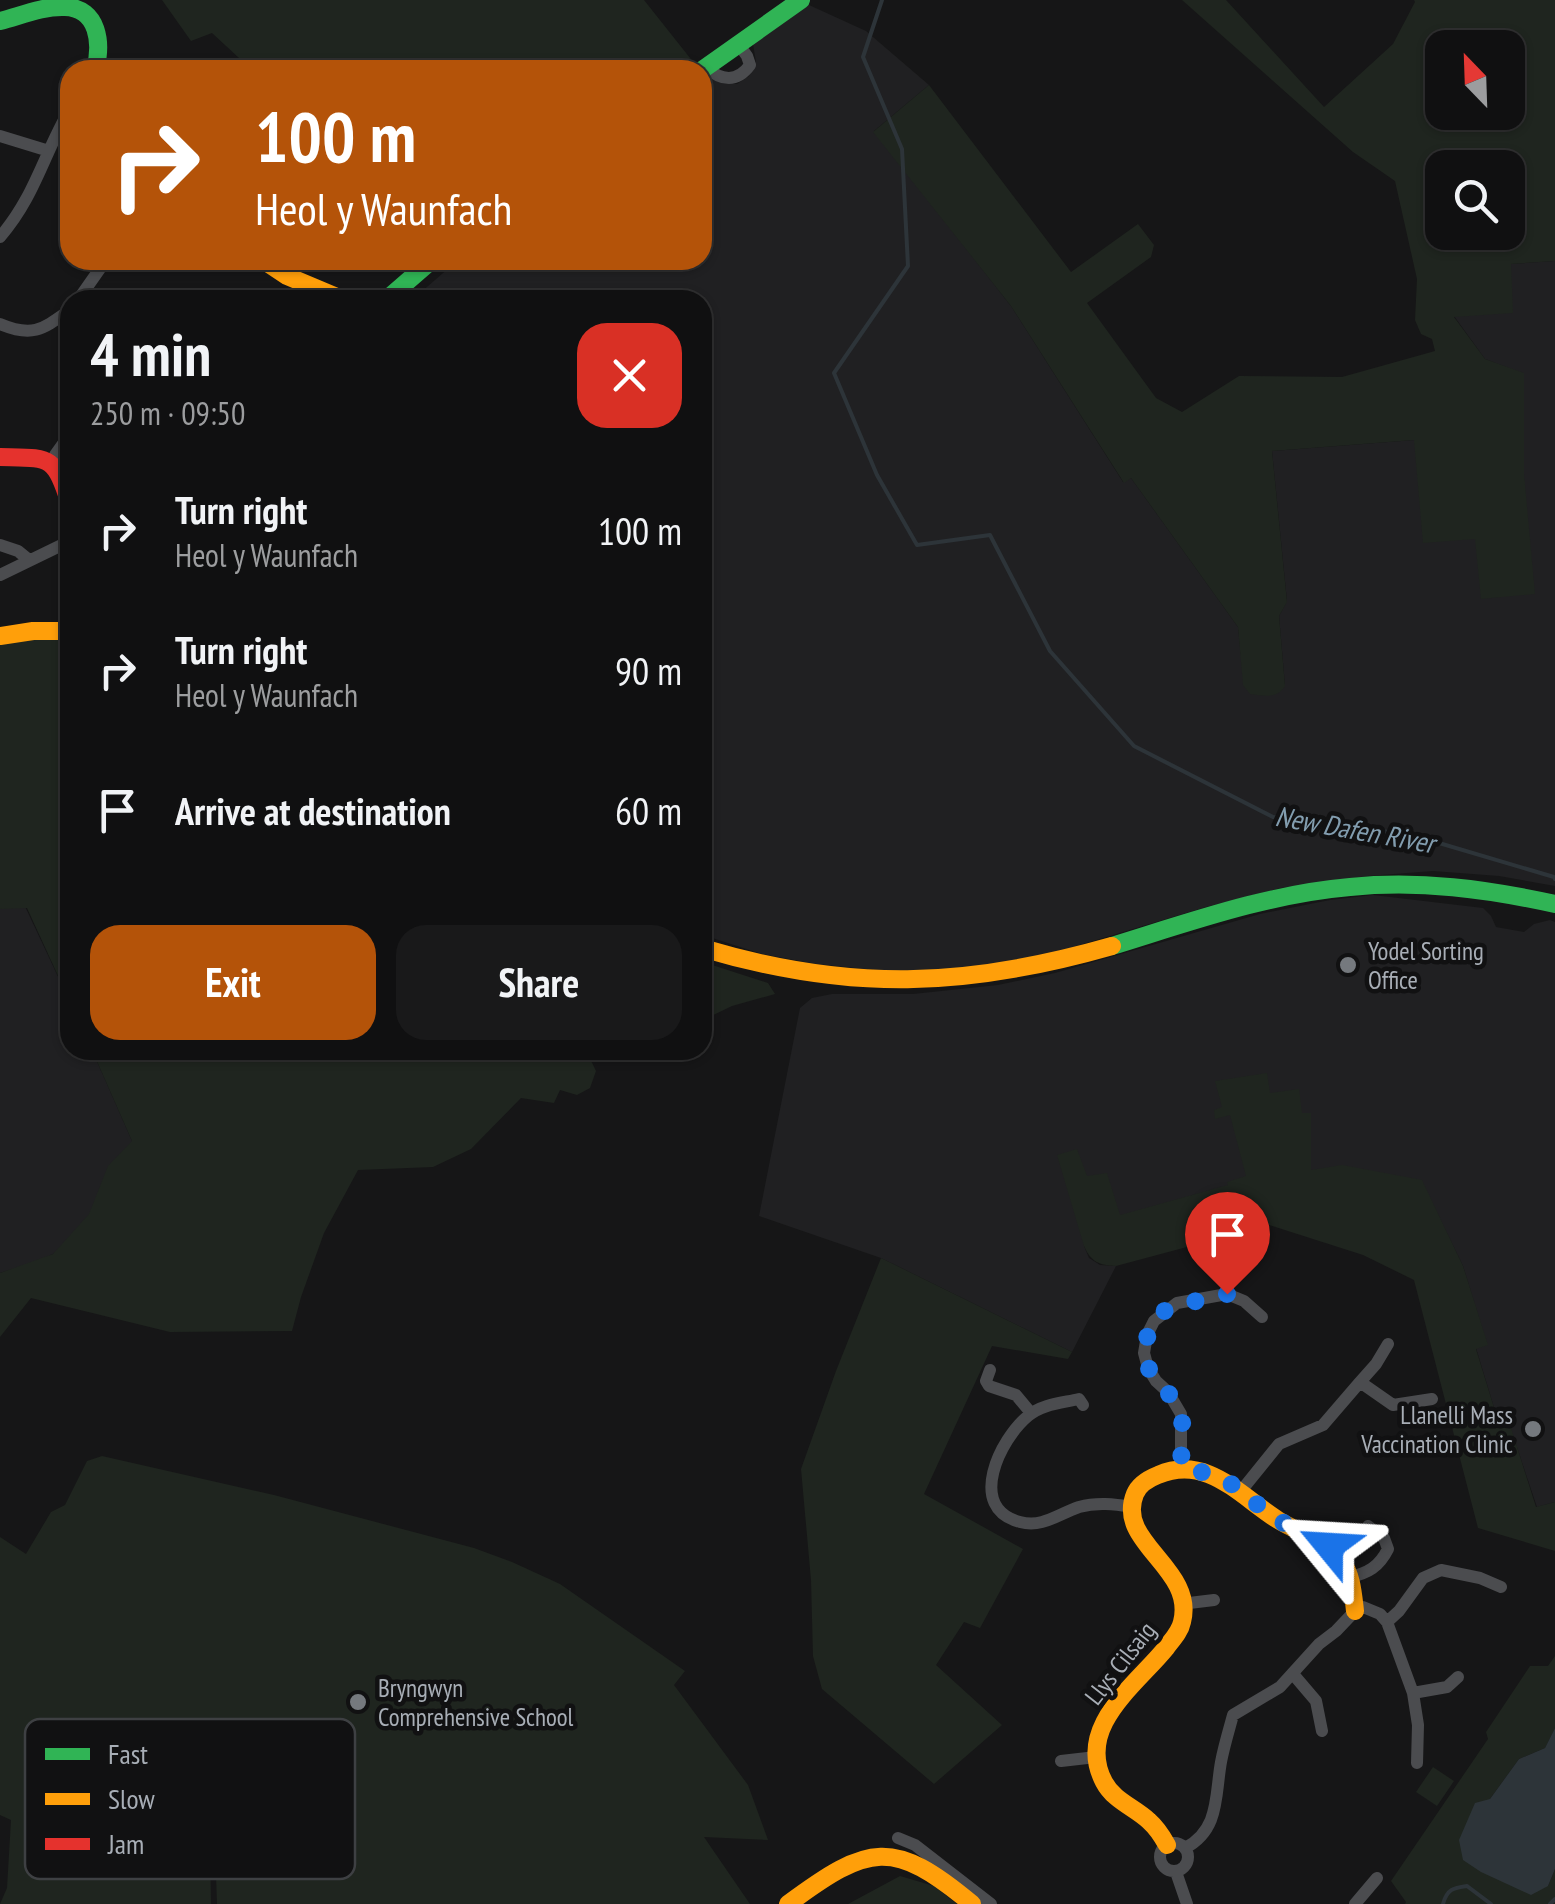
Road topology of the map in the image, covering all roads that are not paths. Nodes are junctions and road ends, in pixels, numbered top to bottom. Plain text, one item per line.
1 (801, 0) edge
2 (0, 21) edge
3 (738, 44) junction
4 (99, 60) edge
5 (712, 62) edge
6 (712, 72) edge
7 (60, 129) edge
8 (0, 136) edge
9 (49, 152) junction
10 (0, 237) edge
11 (279, 270) edge
12 (420, 270) edge
13 (324, 290) edge
14 (398, 290) edge
15 (60, 317) edge
16 (0, 324) edge
17 (60, 448) edge
18 (0, 457) edge
19 (56, 466) junction
20 (60, 477) edge
21 (0, 545) edge
22 (60, 546) edge
23 (29, 560) junction
24 (0, 574) edge
25 (60, 631) edge
26 (0, 636) edge
27 (1555, 904) edge
28 (712, 951) edge
29 (1262, 1317) dead end
30 (1388, 1344) dead end
31 (990, 1370) dead end
32 (1360, 1382) junction
33 (1432, 1399) dead end
34 (1083, 1405) dead end
35 (1031, 1414) junction
36 (1181, 1466) junction
37 (1242, 1491) junction
38 (1132, 1507) junction
39 (1368, 1526) dead end
40 (1350, 1577) junction
41 (1501, 1587) dead end
42 (1214, 1600) dead end
43 (1181, 1604) junction
44 (1355, 1611) junction
45 (1387, 1622) junction
46 (1292, 1674) junction
47 (1458, 1677) dead end
48 (1413, 1693) junction
49 (1322, 1731) dead end
50 (1096, 1758) junction
51 (1061, 1761) dead end
52 (1417, 1763) dead end
53 (898, 1838) dead end
54 (1176, 1846) junction
55 (1176, 1872) junction
56 (1377, 1878) dead end
57 (788, 1904) edge
58 (972, 1904) edge
59 (992, 1904) edge
60 (1187, 1904) edge
61 (1355, 1904) edge

1 - 3 street
2 - 4 street
3 - 5 street
3 - 6 street
7 - 9 street
8 - 9 street
9 - 10 street
11 - 13 street
12 - 14 street
15 - 16 street
17 - 19 street
18 - 19 street
19 - 20 street
21 - 23 street
22 - 23 street
23 - 24 street
25 - 26 street
27 - 28 street
29 - 36 street
30 - 32 street
31 - 35 street
32 - 33 street
32 - 37 street
34 - 35 street
35 - 38 street
36 - 37 street
36 - 38 street
37 - 40 street
38 - 43 street, Llys Cilsaig
39 - 40 street
40 - 44 street
41 - 45 street
42 - 43 street
43 - 50 street, Llys Cilsaig
44 - 45 street
44 - 46 street
45 - 48 street
46 - 49 street
46 - 54 street
47 - 48 street
48 - 52 street
50 - 51 street
50 - 54 street
53 - 59 street
54 - 55 street
54 - 55 street
55 - 60 street
56 - 61 street
57 - 58 street

